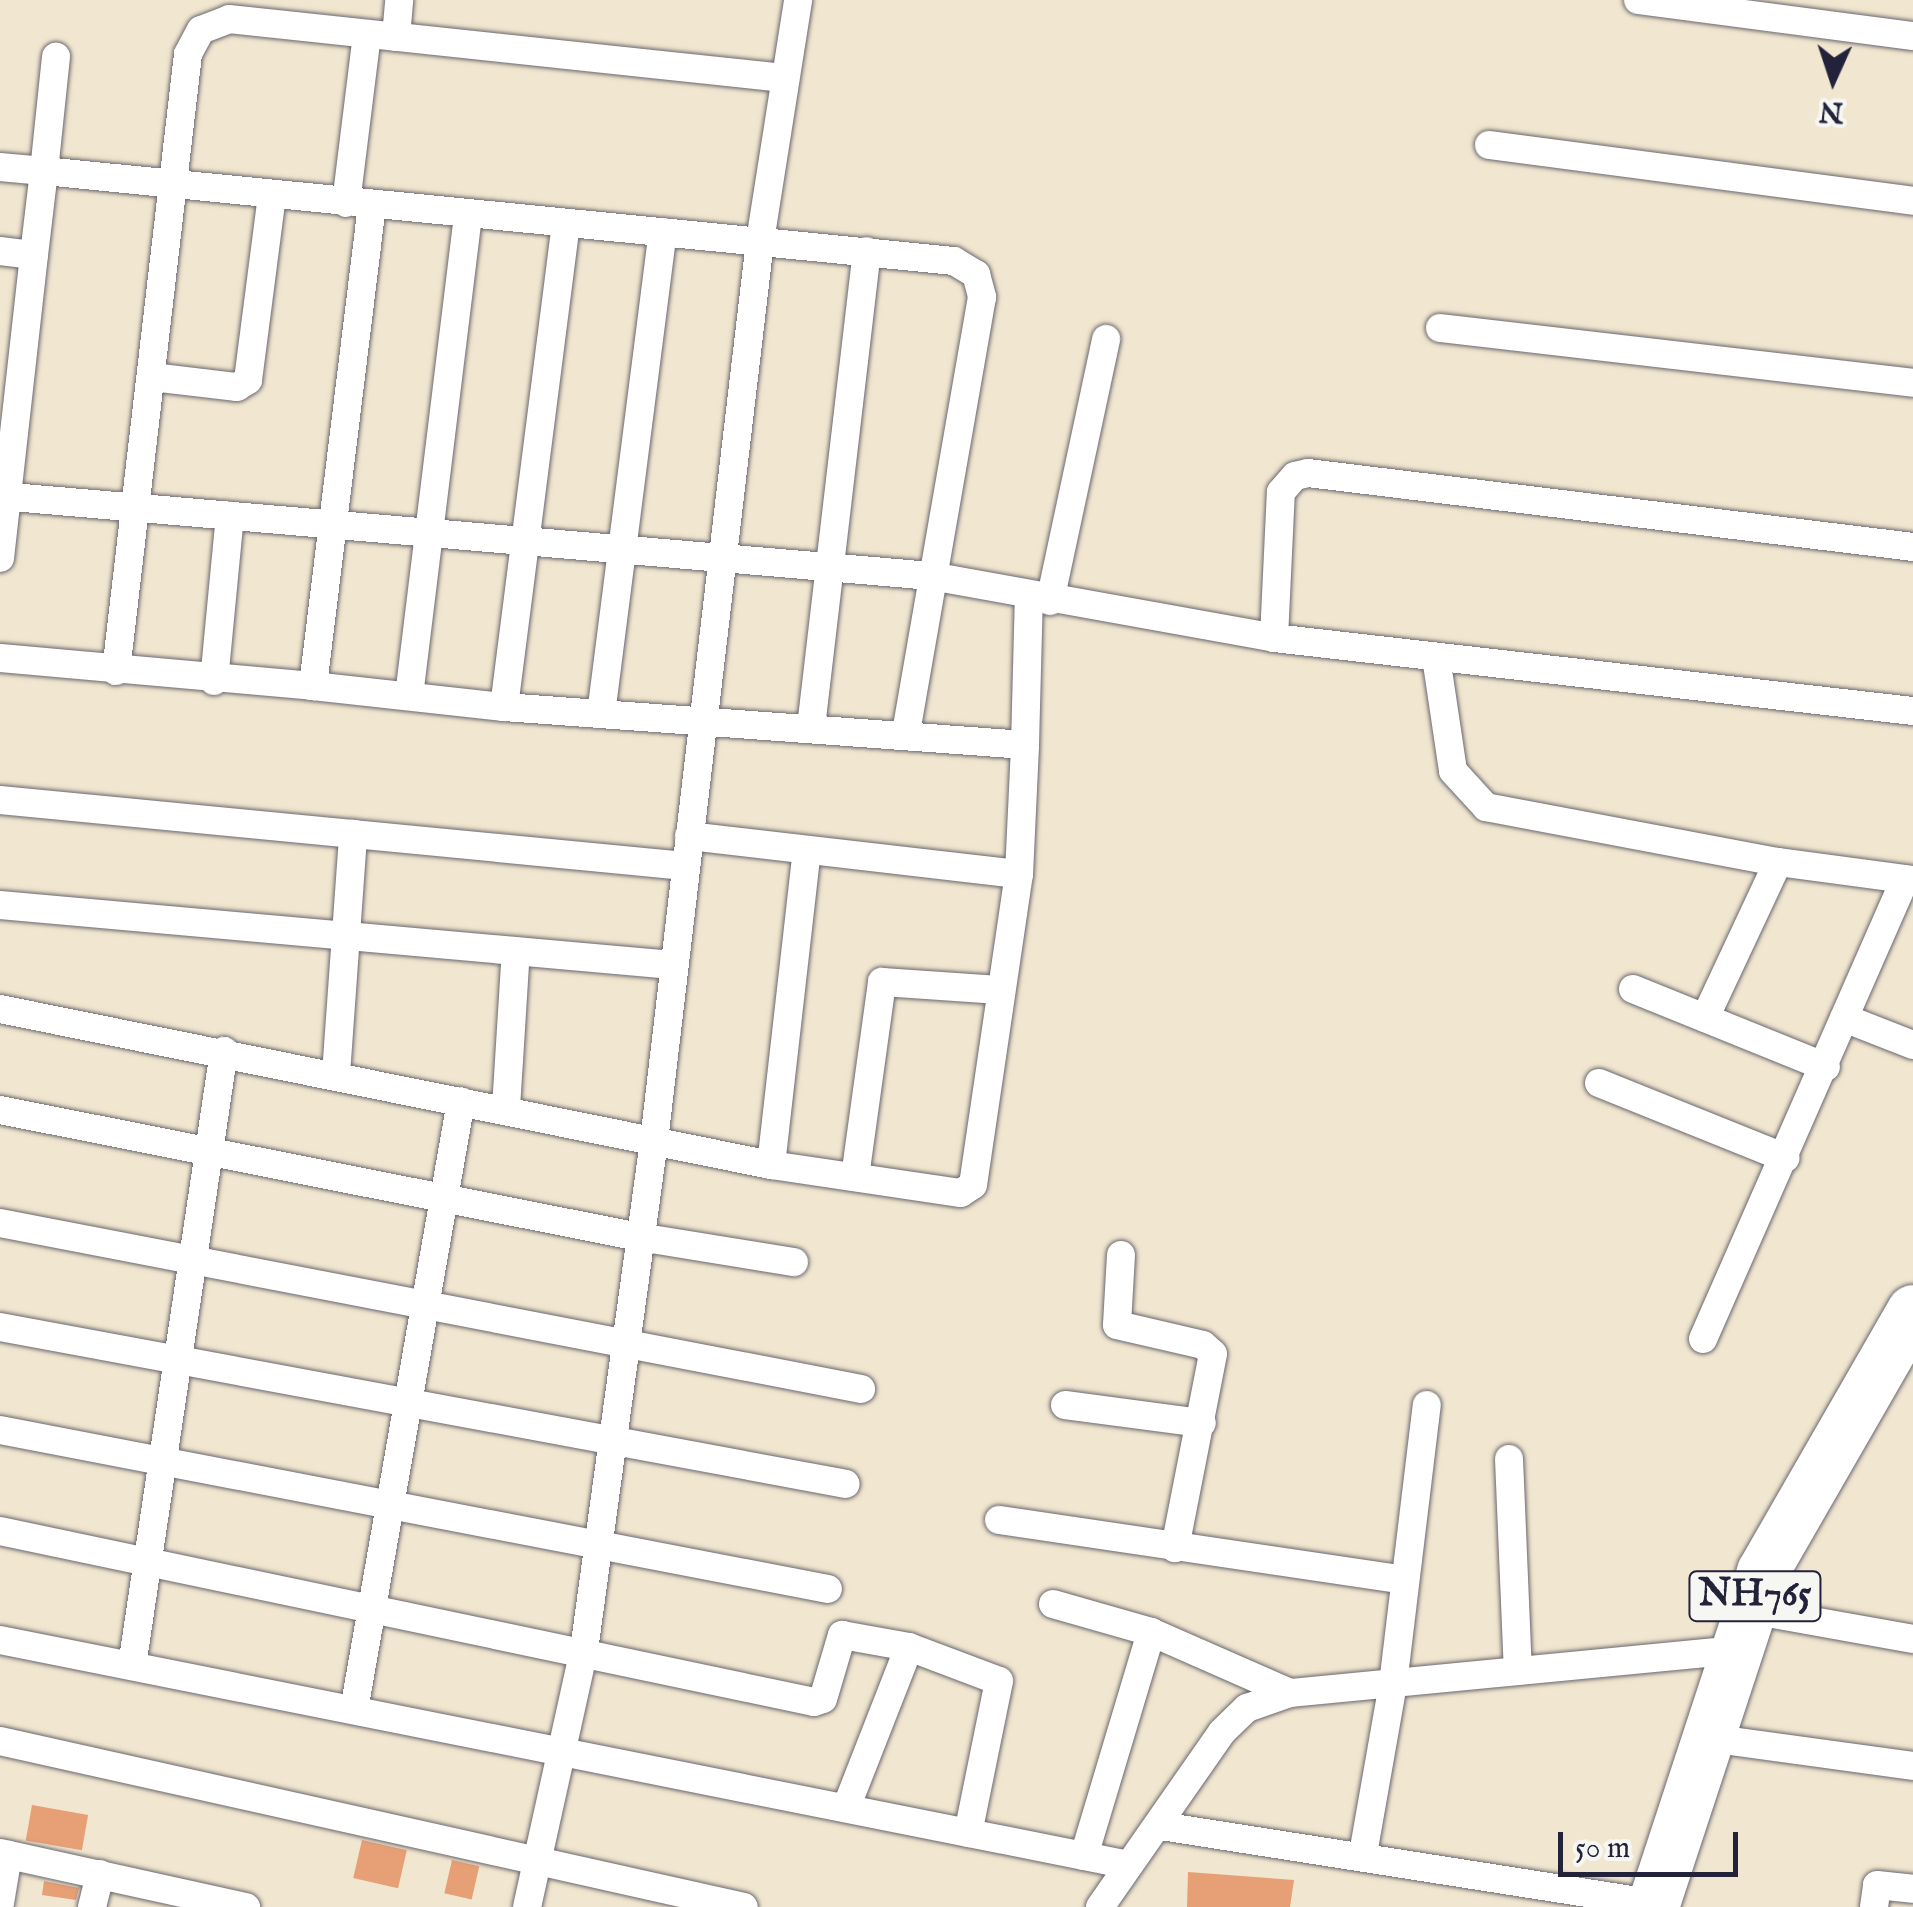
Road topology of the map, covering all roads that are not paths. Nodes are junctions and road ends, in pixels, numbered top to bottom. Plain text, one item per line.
1 (399, 0) edge
2 (798, 0) edge
3 (1638, 0) edge
4 (367, 34) junction
5 (1913, 36) edge
6 (396, 37) junction
7 (56, 57) dead end
8 (784, 78) junction
9 (1489, 145) dead end
10 (0, 167) edge
11 (44, 171) junction
12 (175, 187) junction
13 (272, 196) junction
14 (1913, 202) edge
15 (359, 204) junction
16 (468, 214) junction
17 (566, 223) junction
18 (662, 232) junction
19 (760, 241) junction
20 (0, 251) edge
21 (867, 251) junction
22 (34, 255) junction
23 (1440, 328) dead end
24 (1106, 339) dead end
25 (12, 350) edge
26 (152, 377) junction
27 (1913, 384) edge
28 (4, 496) edge
29 (134, 506) junction
30 (230, 516) junction
31 (330, 522) junction
32 (429, 532) junction
33 (526, 539) junction
34 (1913, 547) edge
35 (622, 550) junction
36 (0, 558) edge
37 (724, 559) junction
38 (830, 568) junction
39 (932, 576) junction
40 (1040, 599) junction
41 (1274, 638) junction
42 (1436, 656) junction
43 (0, 658) edge
44 (116, 672) junction
45 (214, 680) junction
46 (313, 686) junction
47 (409, 696) junction
48 (504, 707) junction
49 (1913, 711) edge
50 (600, 714) junction
51 (705, 722) junction
52 (812, 727) junction
53 (906, 732) junction
54 (1025, 745) junction
55 (0, 800) edge
56 (352, 834) junction
57 (689, 836) junction
58 (807, 850) junction
59 (1778, 862) junction
60 (685, 866) junction
61 (1019, 874) junction
62 (1909, 879) edge
63 (0, 905) edge
64 (347, 936) junction
65 (516, 951) junction
66 (672, 964) junction
67 (1633, 989) dead end
68 (1000, 990) junction
69 (0, 1009) edge
70 (1705, 1018) junction
71 (1844, 1018) junction
72 (1913, 1045) edge
73 (224, 1050) junction
74 (1826, 1067) junction
75 (336, 1074) junction
76 (1599, 1083) dead end
77 (461, 1101) junction
78 (506, 1108) junction
79 (0, 1110) edge
80 (654, 1141) junction
81 (210, 1150) junction
82 (1786, 1158) junction
83 (771, 1165) junction
84 (855, 1177) junction
85 (443, 1200) junction
86 (0, 1223) edge
87 (638, 1238) junction
88 (1122, 1255) dead end
89 (188, 1259) junction
90 (794, 1262) dead end
91 (426, 1305) junction
92 (1913, 1311) edge
93 (0, 1327) edge
94 (1703, 1339) dead end
95 (624, 1343) junction
96 (174, 1359) junction
97 (1913, 1365) edge
98 (861, 1389) dead end
99 (408, 1402) junction
100 (1066, 1405) dead end
101 (1427, 1406) dead end
102 (1202, 1424) junction
103 (0, 1430) edge
104 (608, 1440) junction
105 (160, 1460) junction
106 (1509, 1460) dead end
107 (846, 1484) dead end
108 (390, 1504) junction
109 (998, 1520) dead end
110 (0, 1531) edge
111 (597, 1542) junction
112 (1174, 1548) junction
113 (146, 1561) junction
114 (1403, 1580) junction
115 (828, 1588) dead end
116 (1053, 1604) dead end
117 (372, 1607) junction
118 (1773, 1614) junction
119 (1151, 1632) junction
120 (1913, 1639) edge
121 (0, 1640) edge
122 (909, 1647) junction
123 (584, 1650) junction
124 (1736, 1650) junction
125 (132, 1666) junction
126 (1518, 1670) junction
127 (1393, 1684) junction
128 (1290, 1693) junction
129 (354, 1710) junction
130 (0, 1740) edge
131 (1730, 1742) junction
132 (562, 1752) junction
133 (1913, 1766) edge
134 (846, 1808) junction
135 (1161, 1826) junction
136 (968, 1833) junction
137 (4, 1854) edge
138 (1363, 1854) junction
139 (1084, 1856) junction
140 (536, 1859) junction
141 (1129, 1865) junction
142 (100, 1874) junction
143 (1913, 1889) edge
144 (0, 1902) edge
145 (1665, 1906) edge
146 (92, 1907) edge
147 (246, 1907) edge
148 (528, 1907) edge
149 (744, 1907) edge
150 (1100, 1907) edge
151 (1874, 1907) edge

1 - 6 street
2 - 8 street
3 - 5 street
4 - 6 street
4 - 12 street
4 - 15 street
6 - 8 street
7 - 11 street
8 - 19 street
9 - 14 street
10 - 11 street
11 - 12 street
11 - 22 street
12 - 13 street
12 - 26 street
13 - 15 street
13 - 26 street
15 - 16 street
15 - 31 street
16 - 17 street
16 - 32 street
17 - 18 street
17 - 33 street
18 - 19 street
18 - 35 street
19 - 21 street
19 - 37 street
20 - 22 street
21 - 38 street
21 - 39 street
22 - 25 street
23 - 27 street
24 - 40 street
25 - 28 street
26 - 29 street
28 - 29 street
28 - 36 street
29 - 30 street
29 - 44 street
30 - 31 street
30 - 45 street
31 - 32 street
31 - 46 street
32 - 33 street
32 - 47 street
33 - 35 street
33 - 48 street
34 - 41 street
35 - 37 street
35 - 50 street
37 - 38 street
37 - 51 street
38 - 39 street
38 - 52 street
39 - 40 street
39 - 53 street
40 - 41 street
40 - 54 street
41 - 42 street
42 - 49 street
42 - 59 street
43 - 44 street
44 - 45 street
45 - 46 street
46 - 47 street
47 - 48 street
48 - 50 street
50 - 51 street
51 - 52 street
51 - 57 street
52 - 53 street
53 - 54 street
54 - 61 street
55 - 56 street
56 - 60 street
56 - 64 street
57 - 58 street
57 - 60 street
58 - 61 street
58 - 83 street
59 - 62 street
59 - 70 street
60 - 66 street
61 - 68 street
62 - 71 street
63 - 64 street
64 - 65 street
64 - 75 street
65 - 66 street
65 - 78 street
66 - 80 street
67 - 70 street
68 - 84 street
68 - 84 street
69 - 73 street
70 - 74 street
71 - 72 street
71 - 74 street
73 - 75 street
73 - 81 street
74 - 82 street
75 - 77 street
76 - 82 street
77 - 78 street
77 - 85 street
78 - 80 street
79 - 81 street
80 - 83 street
80 - 87 street
81 - 85 street
81 - 89 street
82 - 94 street
83 - 84 street
85 - 87 street
85 - 91 street
86 - 89 street
87 - 90 street
87 - 95 street
88 - 102 street
89 - 91 street
89 - 96 street
91 - 95 street
91 - 99 street
92 - 124 highway, NH765
93 - 96 street
95 - 98 street
95 - 104 street
96 - 99 street
96 - 105 street
97 - 118 highway, NH765
99 - 104 street
99 - 108 street
100 - 102 street
101 - 114 street
102 - 112 street
103 - 105 street
104 - 107 street
104 - 111 street
105 - 108 street
105 - 113 street
106 - 126 street
108 - 111 street
108 - 117 street
109 - 112 street
110 - 113 street
111 - 115 street
111 - 123 street
112 - 114 street
113 - 117 street
113 - 125 street
114 - 127 street
116 - 119 street
117 - 123 street
117 - 129 street
118 - 120 street
118 - 131 highway, NH765
119 - 128 street
119 - 139 street
121 - 125 street
122 - 123 street
122 - 134 street
122 - 136 street
123 - 132 street
124 - 126 street
124 - 145 highway, NH765
125 - 129 street
126 - 127 street
127 - 128 street
127 - 138 street
128 - 135 street
129 - 132 street
130 - 140 street
131 - 133 street
131 - 145 highway, NH765
132 - 134 street
132 - 140 street
134 - 136 street
135 - 138 street
135 - 141 street
136 - 139 street
137 - 142 street
137 - 144 street
138 - 145 street
139 - 141 street
140 - 148 street
140 - 149 street
141 - 150 street
142 - 146 street
142 - 147 street
143 - 151 street

